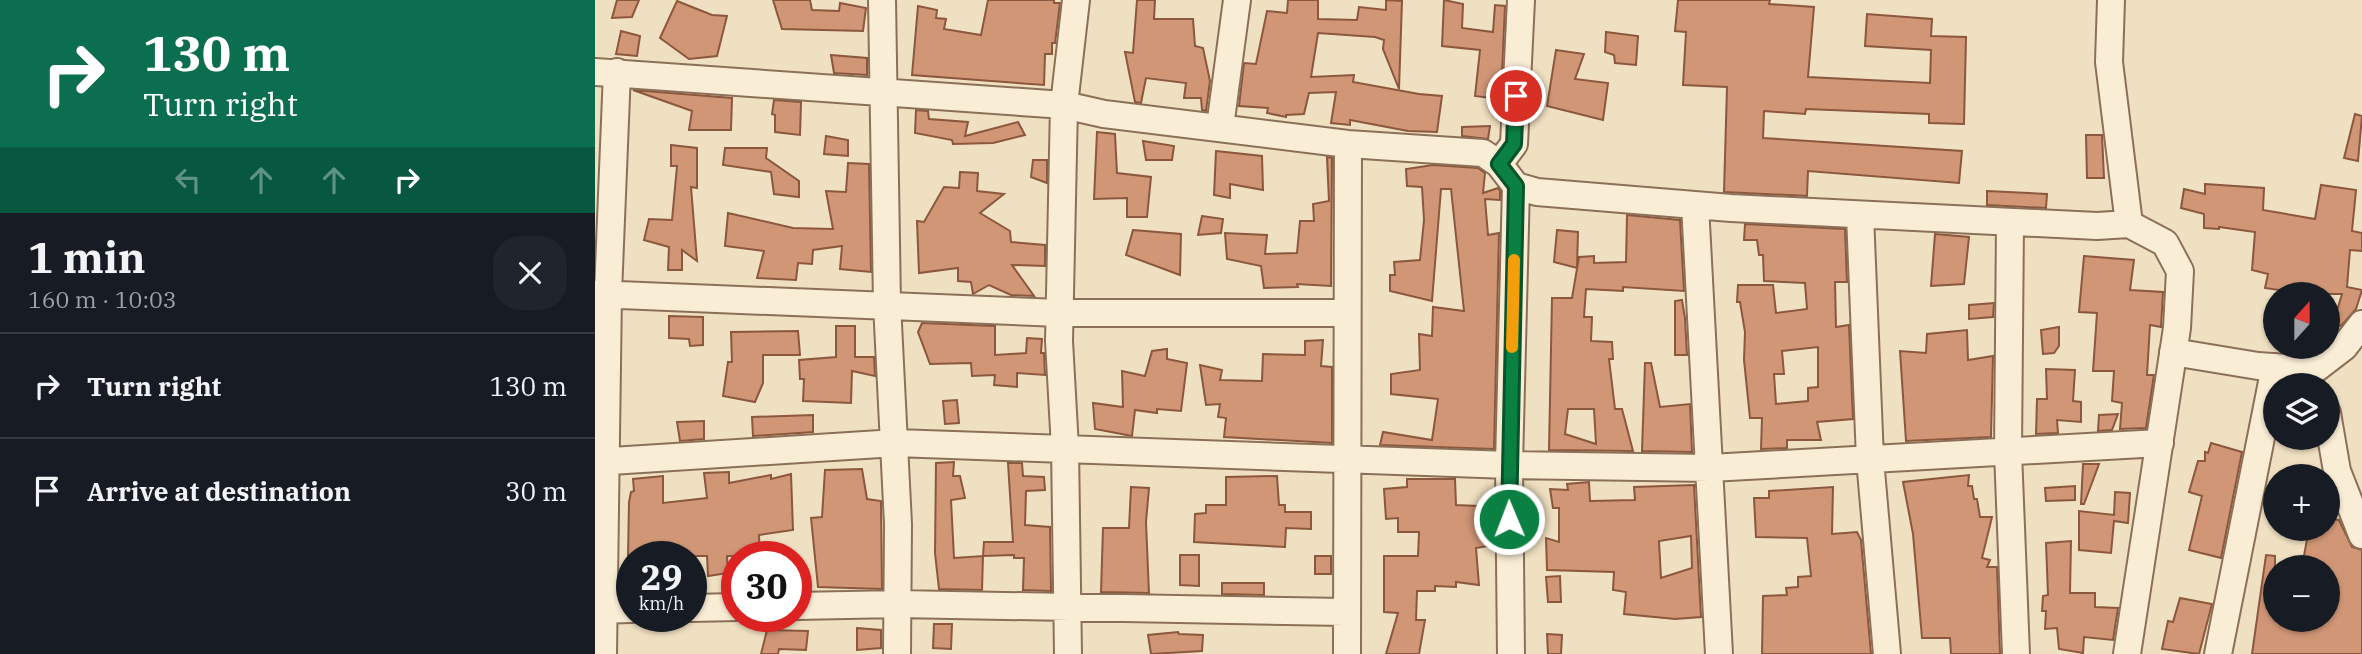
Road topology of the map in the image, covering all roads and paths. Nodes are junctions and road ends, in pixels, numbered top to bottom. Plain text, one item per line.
1 (882, 0) edge
2 (1076, 0) edge
3 (1237, 0) edge
4 (1521, 0) edge
5 (2111, 0) edge
6 (606, 72) edge
7 (882, 92) junction
8 (1063, 105) junction
9 (1220, 127) junction
10 (1348, 144) junction
11 (1499, 164) junction
12 (1516, 186) junction
13 (1695, 205) junction
14 (1860, 215) junction
15 (2010, 222) junction
16 (2129, 224) junction
17 (601, 293) edge
18 (887, 304) junction
19 (1059, 313) junction
20 (1346, 313) junction
21 (2362, 324) edge
22 (2173, 352) junction
23 (2275, 367) junction
24 (2297, 373) edge
25 (2321, 373) edge
26 (896, 443) junction
27 (2160, 443) junction
28 (1065, 448) junction
29 (2333, 450) edge
30 (2008, 452) junction
31 (1345, 457) junction
32 (1870, 459) junction
33 (600, 462) edge
34 (1509, 465) junction
35 (1710, 468) junction
36 (2362, 535) edge
37 (898, 604) junction
38 (812, 606) edge
39 (1066, 606) junction
40 (599, 610) edge
41 (1345, 612) junction
42 (603, 654) edge
43 (897, 654) edge
44 (1068, 654) edge
45 (1347, 654) edge
46 (1511, 654) edge
47 (1719, 654) edge
48 (1887, 654) edge
49 (2016, 654) edge
50 (2127, 654) edge
51 (2217, 654) edge

1 - 7 street
2 - 8 street
3 - 9 street
4 - 11 street
5 - 16 street
6 - 7 street
6 - 17 street
7 - 8 street
7 - 18 street
8 - 9 street
8 - 19 street
9 - 10 street
10 - 11 street
10 - 20 street
11 - 12 street
12 - 13 street
12 - 34 street
13 - 14 street
13 - 35 street
14 - 15 street
14 - 32 street
15 - 16 street
15 - 30 street
16 - 22 street
17 - 18 street
17 - 33 street
18 - 19 street
18 - 26 street
19 - 20 street
19 - 28 street
20 - 31 street
21 - 25 street
22 - 23 street
22 - 27 street
23 - 24 street
23 - 51 street
26 - 28 street
26 - 33 street
26 - 37 street
27 - 30 street
27 - 50 street
28 - 31 street
28 - 39 street
29 - 36 street
30 - 32 street
30 - 49 street
31 - 34 street
31 - 41 street
32 - 35 street
32 - 48 street
33 - 40 street
34 - 35 street
34 - 46 street
35 - 47 street
37 - 38 street
37 - 39 street
37 - 43 street
39 - 41 street
39 - 44 street
40 - 42 street
41 - 45 street

